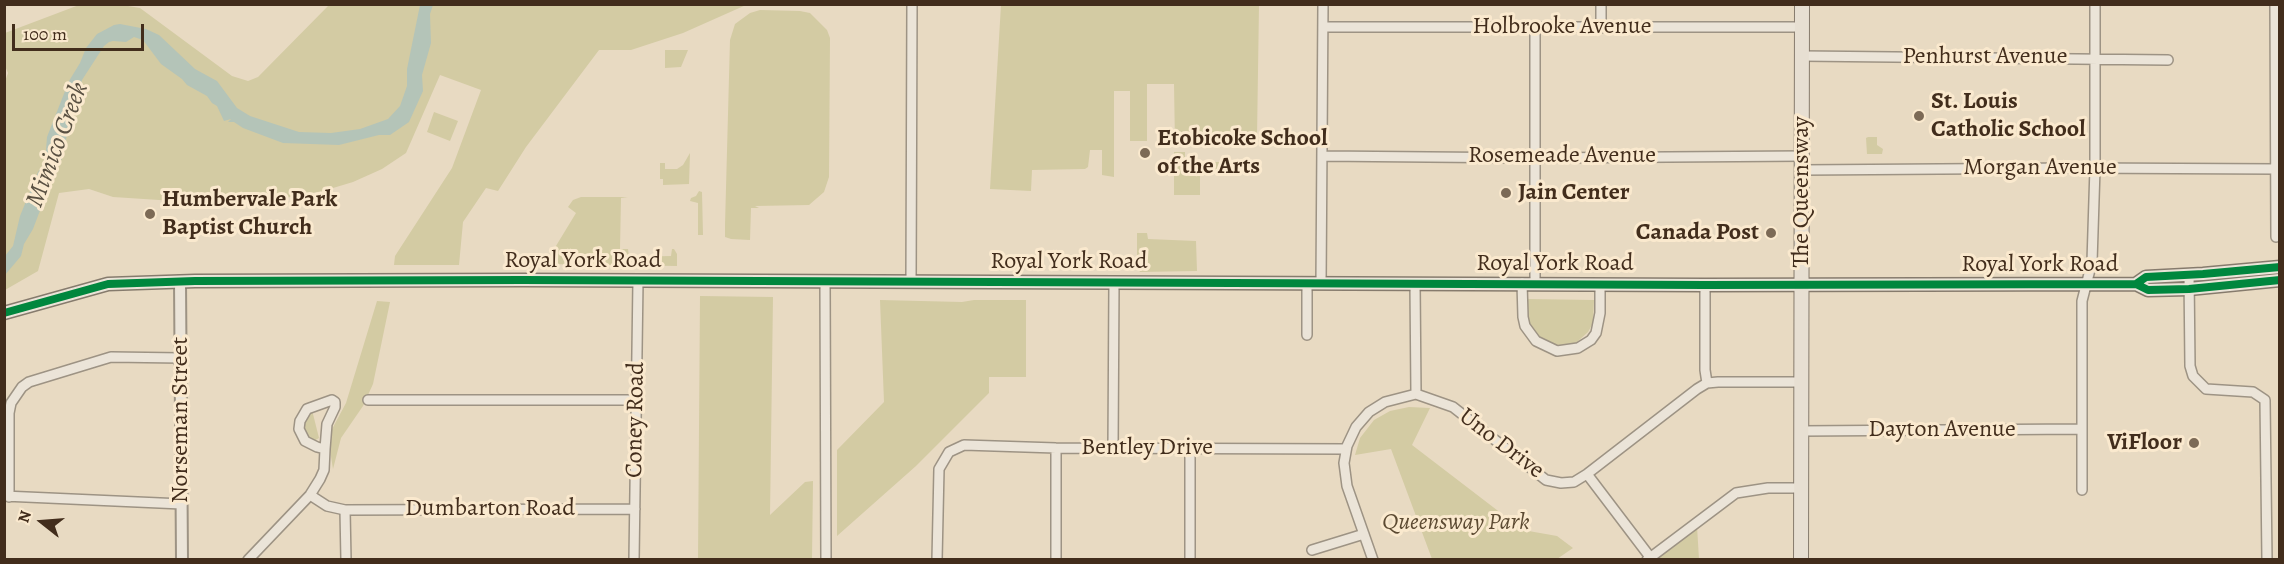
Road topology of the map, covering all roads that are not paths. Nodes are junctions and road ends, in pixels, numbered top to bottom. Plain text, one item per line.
1 (912, 4) edge
2 (1323, 4) edge
3 (1601, 4) edge
4 (1802, 4) edge
5 (2095, 4) edge
6 (2276, 4) edge
7 (1323, 27) junction
8 (1535, 27) junction
9 (1802, 27) junction
10 (1601, 28) junction
11 (1802, 56) junction
12 (2096, 57) junction
13 (2168, 60) dead end
14 (1322, 156) junction
15 (1535, 159) junction
16 (1803, 163) junction
17 (2095, 168) junction
18 (2277, 169) junction
19 (2276, 237) dead end
20 (2280, 267) edge
21 (2189, 275) junction
22 (638, 280) junction
23 (2280, 280) edge
24 (180, 281) junction
25 (911, 281) junction
26 (825, 282) junction
27 (1114, 282) junction
28 (1307, 283) junction
29 (1321, 283) junction
30 (1522, 283) junction
31 (1415, 284) junction
32 (1535, 284) junction
33 (1600, 284) junction
34 (2136, 284) junction
35 (1706, 285) junction
36 (1801, 285) junction
37 (2085, 285) junction
38 (2189, 289) junction
39 (4, 313) edge
40 (1307, 335) dead end
41 (181, 358) junction
42 (1801, 382) junction
43 (1707, 384) junction
44 (1416, 394) junction
45 (368, 400) dead end
46 (638, 400) junction
47 (2082, 429) junction
48 (1801, 431) junction
49 (1056, 448) junction
50 (1113, 448) junction
51 (325, 449) junction
52 (1190, 449) junction
53 (1346, 449) junction
54 (1587, 474) junction
55 (1801, 488) junction
56 (2082, 489) dead end
57 (310, 495) junction
58 (7, 497) edge
59 (182, 504) junction
60 (634, 509) junction
61 (345, 510) junction
62 (1364, 534) junction
63 (1312, 550) dead end
64 (1648, 558) edge
65 (182, 560) edge
66 (248, 560) edge
67 (346, 560) edge
68 (634, 560) edge
69 (826, 560) edge
70 (937, 560) edge
71 (1056, 560) edge
72 (1190, 560) edge
73 (1373, 560) edge
74 (1802, 560) edge
75 (2267, 560) edge

1 - 25 street
2 - 7 street
3 - 10 street
4 - 9 main road, The Queensway
5 - 12 street
6 - 18 street
7 - 8 street, Holbrooke Avenue
7 - 14 street
8 - 10 street, Holbrooke Avenue
8 - 15 street
9 - 10 street, Holbrooke Avenue
9 - 11 main road, The Queensway
11 - 12 street, Penhurst Avenue
11 - 16 main road, The Queensway
12 - 13 street, Penhurst Avenue
12 - 17 street
14 - 15 street, Rosemeade Avenue
14 - 29 street
15 - 16 street, Rosemeade Avenue
15 - 32 street
16 - 17 street, Morgan Avenue
16 - 36 main road, The Queensway
17 - 18 street, Morgan Avenue
17 - 37 street
18 - 19 street
20 - 21 main road, Royal York Road
21 - 34 main road, Royal York Road
21 - 38 street
22 - 24 main road, Royal York Road
22 - 26 main road, Royal York Road
22 - 46 street, Coney Road
23 - 38 main road, Royal York Road
24 - 39 main road, Royal York Road
24 - 41 street, Norseman Street
25 - 26 main road, Royal York Road
25 - 27 main road, Royal York Road
26 - 69 street
27 - 28 main road, Royal York Road
27 - 50 street
28 - 29 main road, Royal York Road
28 - 40 street
29 - 31 main road, Royal York Road
30 - 31 main road, Royal York Road
30 - 32 main road, Royal York Road
30 - 33 street
31 - 44 street
32 - 33 main road, Royal York Road
33 - 35 main road, Royal York Road
34 - 37 main road, Royal York Road
34 - 38 main road, Royal York Road
35 - 36 main road, Royal York Road
35 - 43 street
36 - 37 main road, Royal York Road
36 - 42 main road, The Queensway
37 - 47 street
38 - 75 street
41 - 58 street
41 - 59 street, Norseman Street
42 - 43 street, Uno Drive
42 - 48 main road, The Queensway
43 - 54 street, Uno Drive
44 - 53 street
44 - 54 street, Uno Drive
45 - 46 street
46 - 60 street, Coney Road
47 - 48 street, Dayton Avenue
47 - 56 street
48 - 55 main road, The Queensway
49 - 50 street, Bentley Drive
49 - 70 street, Bentley Drive
49 - 71 street
50 - 52 street, Bentley Drive
51 - 51 street
51 - 57 street
52 - 53 street, Bentley Drive
52 - 72 street
53 - 62 street
54 - 64 street
55 - 64 street
55 - 74 main road, The Queensway
57 - 61 street
57 - 66 street
58 - 59 street
59 - 65 street, Norseman Street
60 - 61 street, Dumbarton Road
60 - 68 street, Coney Road
61 - 67 street
62 - 63 street
62 - 73 street

